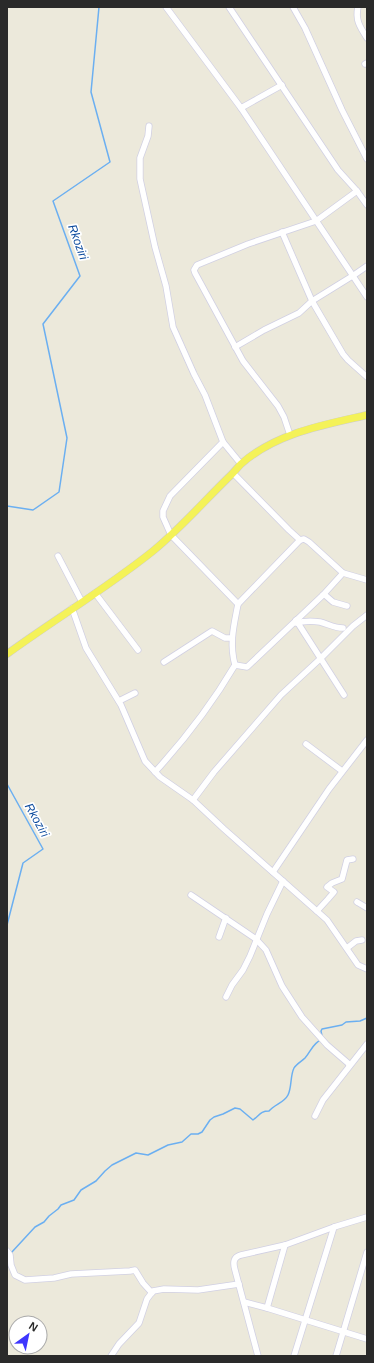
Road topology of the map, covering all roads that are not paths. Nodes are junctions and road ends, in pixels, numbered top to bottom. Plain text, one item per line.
1 (166, 7) edge
2 (229, 7) edge
3 (293, 7) edge
4 (358, 7) edge
5 (367, 38) edge
6 (282, 85) junction
7 (241, 108) junction
8 (149, 126) dead end
9 (367, 159) edge
10 (357, 191) junction
11 (367, 205) edge
12 (316, 221) junction
13 (282, 232) junction
14 (367, 266) edge
15 (354, 276) junction
16 (367, 297) edge
17 (312, 301) junction
18 (235, 347) junction
19 (367, 377) edge
20 (367, 415) edge
21 (290, 435) junction
22 (223, 442) junction
23 (241, 464) junction
24 (233, 473) junction
25 (171, 535) junction
26 (300, 540) junction
27 (58, 556) dead end
28 (343, 573) junction
29 (367, 580) edge
30 (96, 593) junction
31 (323, 595) junction
32 (82, 602) junction
33 (238, 604) junction
34 (347, 606) dead end
35 (72, 608) junction
36 (367, 615) edge
37 (296, 621) junction
38 (342, 628) dead end
39 (232, 638) junction
40 (138, 650) dead end
41 (7, 654) edge
42 (320, 659) junction
43 (164, 662) dead end
44 (235, 664) junction
45 (136, 693) dead end
46 (344, 695) dead end
47 (119, 701) junction
48 (367, 740) edge
49 (306, 744) dead end
50 (342, 771) junction
51 (155, 772) junction
52 (193, 800) junction
53 (353, 858) dead end
54 (273, 872) junction
55 (283, 881) junction
56 (191, 895) dead end
57 (357, 902) dead end
58 (367, 908) edge
59 (317, 911) junction
60 (226, 918) junction
61 (219, 937) dead end
62 (256, 939) junction
63 (362, 940) dead end
64 (347, 948) junction
65 (367, 969) edge
66 (226, 997) dead end
67 (367, 1044) edge
68 (349, 1066) junction
69 (315, 1116) dead end
70 (367, 1217) edge
71 (334, 1227) junction
72 (285, 1245) junction
73 (7, 1251) edge
74 (367, 1252) edge
75 (239, 1284) junction
76 (152, 1293) junction
77 (244, 1302) junction
78 (267, 1308) junction
79 (306, 1320) junction
80 (344, 1331) junction
81 (367, 1339) edge
82 (111, 1356) edge
83 (258, 1356) edge
84 (294, 1356) edge
85 (336, 1356) edge

1 - 7 street
2 - 6 street
3 - 9 street
4 - 5 street
6 - 7 street
6 - 10 street
7 - 12 street
8 - 22 street
10 - 11 street
10 - 12 street
12 - 13 street
12 - 15 street
13 - 17 street
13 - 18 street
14 - 15 street
15 - 16 street
15 - 17 street
17 - 18 street
17 - 19 street
18 - 21 street
20 - 21 main road
21 - 23 main road
22 - 23 street
22 - 25 street
23 - 24 main road
24 - 25 main road
24 - 26 street
25 - 30 main road
25 - 33 street
26 - 28 street
26 - 33 street
27 - 32 street
28 - 29 street
28 - 31 street
30 - 32 main road
30 - 40 street
31 - 34 street
31 - 37 street
32 - 35 main road
33 - 39 street
35 - 41 main road
35 - 47 street
36 - 42 street
37 - 38 street
37 - 42 street
37 - 44 street
39 - 43 street
39 - 44 street
42 - 46 street
42 - 52 street
44 - 51 street
45 - 47 street
47 - 51 street
48 - 50 street
49 - 50 street
50 - 54 street
51 - 52 street
52 - 54 street
53 - 59 street
54 - 55 street
55 - 59 street
55 - 62 street
56 - 60 street
57 - 58 street
59 - 64 street
60 - 61 street
60 - 62 street
62 - 66 street
62 - 68 street
63 - 64 street
64 - 65 street
67 - 68 street
68 - 69 street
70 - 71 street
71 - 72 street
71 - 79 street
72 - 75 street
72 - 78 street
73 - 76 street
74 - 80 street
75 - 76 street
75 - 77 street
76 - 82 street
77 - 78 street
77 - 83 street
78 - 79 street
79 - 80 street
79 - 84 street
80 - 81 street
80 - 85 street

